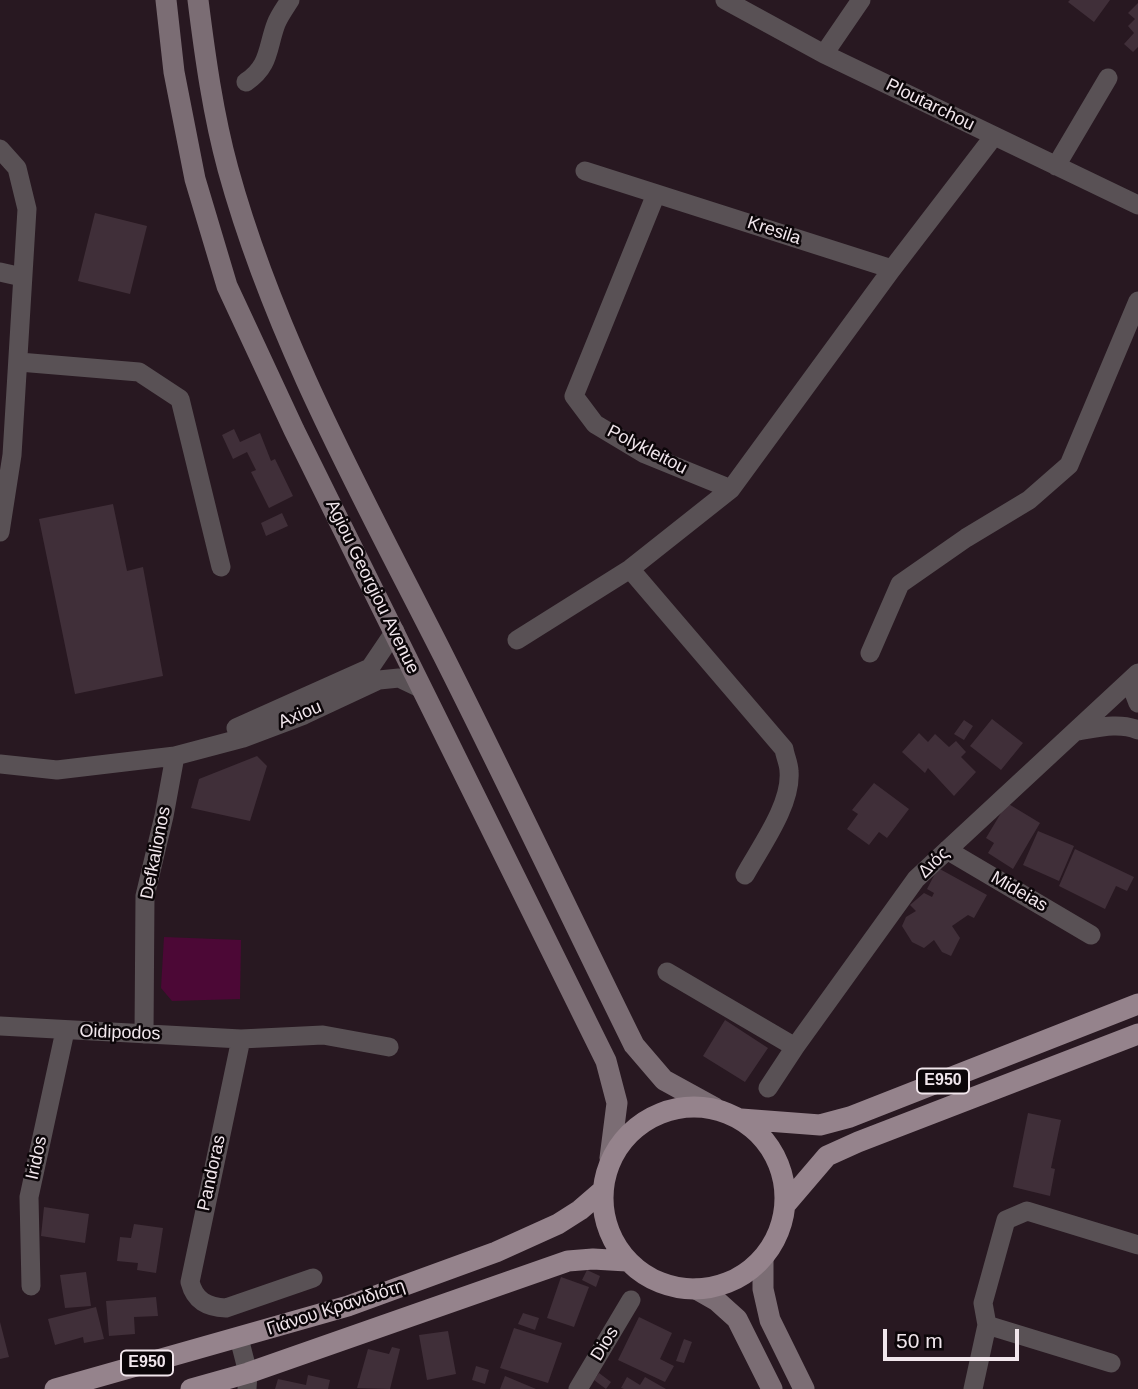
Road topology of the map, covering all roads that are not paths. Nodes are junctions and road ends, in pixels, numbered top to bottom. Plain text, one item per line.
1 (166, 0) edge
2 (198, 0) edge
3 (290, 0) edge
4 (725, 0) edge
5 (861, 0) edge
6 (824, 54) junction
7 (1108, 78) dead end
8 (246, 82) dead end
9 (994, 135) junction
10 (0, 149) edge
11 (1056, 166) junction
12 (585, 171) dead end
13 (656, 194) junction
14 (1138, 205) edge
15 (892, 269) junction
16 (0, 272) edge
17 (22, 277) junction
18 (1138, 301) edge
19 (19, 362) junction
20 (731, 489) junction
21 (0, 533) edge
22 (221, 567) dead end
23 (630, 569) junction
24 (395, 631) junction
25 (517, 640) dead end
26 (870, 653) dead end
27 (1134, 678) edge
28 (422, 690) junction
29 (1138, 703) edge
30 (1138, 730) edge
31 (1077, 731) junction
32 (175, 756) junction
33 (0, 764) edge
34 (947, 850) junction
35 (745, 875) dead end
36 (1091, 935) dead end
37 (667, 972) dead end
38 (1138, 1004) edge
39 (0, 1026) edge
40 (65, 1031) junction
41 (144, 1034) junction
42 (1138, 1034) edge
43 (241, 1039) junction
44 (389, 1047) dead end
45 (795, 1047) junction
46 (768, 1088) dead end
47 (715, 1108) junction
48 (741, 1119) junction
49 (610, 1158) junction
50 (602, 1191) junction
51 (786, 1203) junction
52 (1138, 1245) edge
53 (763, 1258) junction
54 (626, 1261) junction
55 (313, 1278) dead end
56 (31, 1286) dead end
57 (696, 1289) junction
58 (631, 1300) dead end
59 (987, 1325) junction
60 (239, 1338) junction
61 (1111, 1363) dead end
62 (248, 1381) edge
63 (55, 1389) edge
64 (191, 1389) edge
65 (578, 1389) edge
66 (772, 1389) edge
67 (804, 1389) edge
68 (973, 1389) edge

1 - 24 main road, Agiou Georgiou Avenue
2 - 47 main road, Agiou Georgiou Avenue
3 - 8 street
4 - 6 street, Ploutarchou
5 - 6 street
6 - 9 street, Ploutarchou
7 - 11 street
9 - 11 street, Ploutarchou
9 - 15 street
10 - 17 street
11 - 14 street, Ploutarchou
12 - 13 street, Kresila
13 - 15 street, Kresila
13 - 20 street, Polykleitou
15 - 20 street
16 - 17 street
17 - 19 street
18 - 26 street
19 - 21 street
19 - 22 street
20 - 23 street
23 - 25 street
23 - 35 street
24 - 28 main road, Agiou Georgiou Avenue
24 - 32 street, Axiou
27 - 29 street
27 - 31 street, Διός
28 - 32 street, Axiou
28 - 49 main road, Agiou Georgiou Avenue
30 - 31 street
31 - 34 street, Διός
32 - 33 street, Axiou
32 - 41 street, Defkalionos
34 - 36 street, Mideias
34 - 45 street, Διός
37 - 45 street
38 - 48 main road, E950
39 - 40 street, Oidipodos
40 - 41 street, Oidipodos
40 - 56 street, Iridos
41 - 43 street, Oidipodos
42 - 51 main road, E950
43 - 44 street, Oidipodos
43 - 55 street, Pandoras
45 - 46 street, Διός
47 - 48 main road
47 - 49 main road
48 - 51 main road
49 - 50 main road
50 - 54 main road
50 - 60 main road, Γιάνου Κρανιδιότη / E950
51 - 53 main road
52 - 59 street
53 - 57 main road
53 - 67 main road
54 - 57 main road
54 - 62 main road, Γιάνου Κρανιδιότη / E950
57 - 66 main road
58 - 65 street, Dios
59 - 61 street
59 - 68 street
60 - 62 street
60 - 63 main road, Γιάνου Κρανιδιότη / E950
62 - 64 main road, Γιάνου Κρανιδιότη / E950

